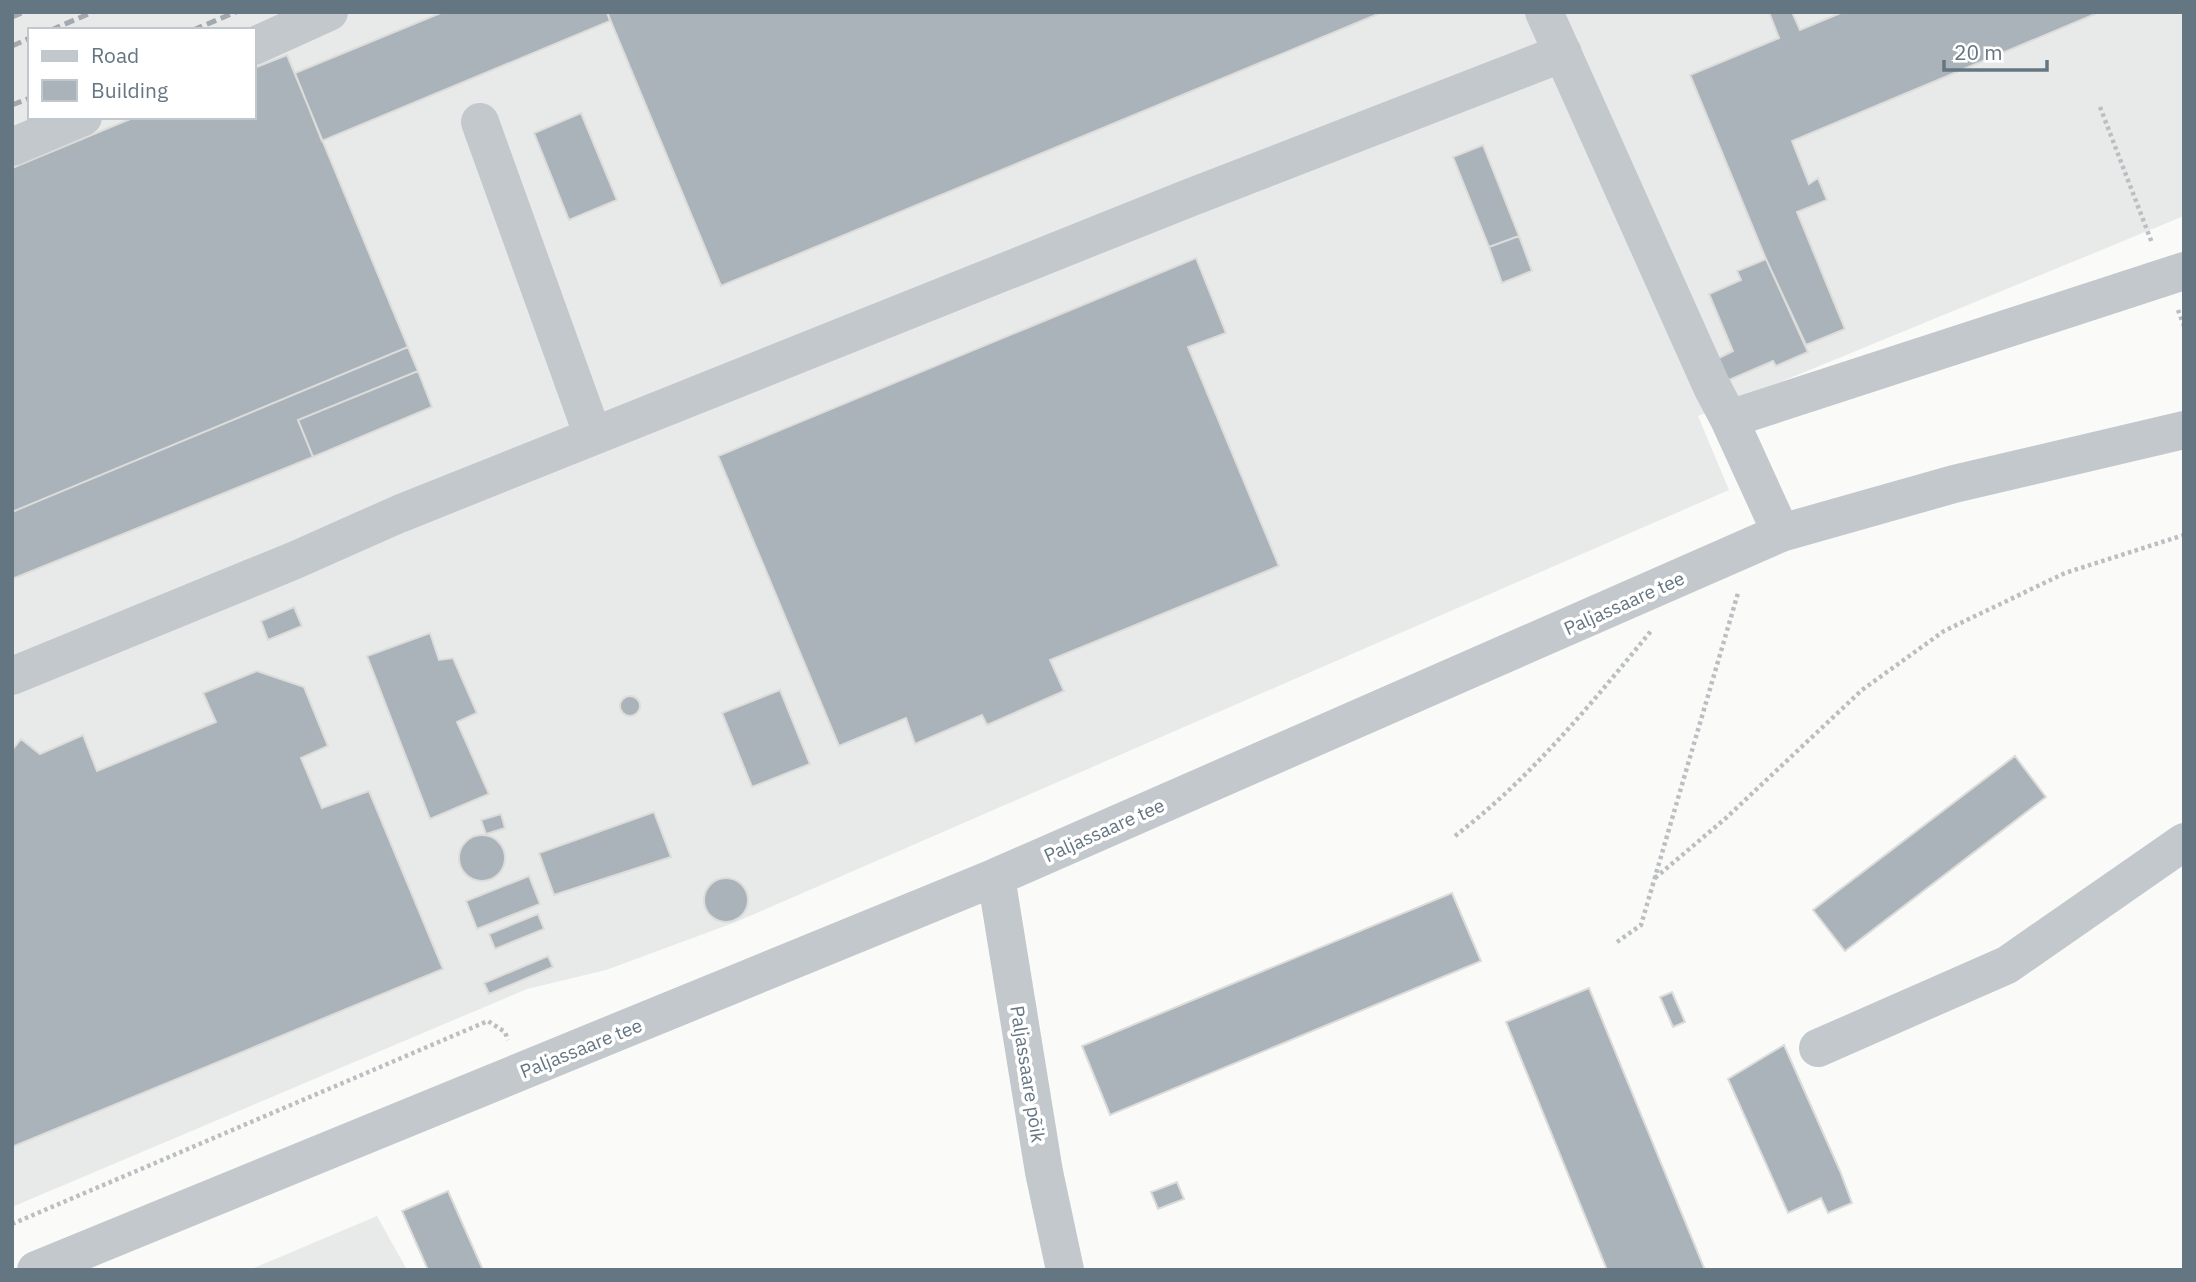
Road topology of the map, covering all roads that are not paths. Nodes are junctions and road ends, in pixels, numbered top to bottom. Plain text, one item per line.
1 (329, 12) edge
2 (1544, 12) edge
3 (256, 45) edge
4 (1563, 53) junction
5 (78, 119) edge
6 (480, 122) dead end
7 (12, 147) edge
8 (2174, 274) edge
9 (1729, 419) junction
10 (2184, 430) edge
11 (593, 436) junction
12 (1782, 533) junction
13 (12, 676) edge
14 (2184, 842) edge
15 (996, 877) junction
16 (1818, 1048) dead end
17 (37, 1270) edge
18 (1065, 1270) edge

1 - 3 street
2 - 4 street
4 - 9 street
4 - 11 street
5 - 7 street
6 - 11 street
8 - 9 street
9 - 12 street
10 - 12 street, Paljassaare tee
11 - 13 street
12 - 15 street, Paljassaare tee
14 - 16 street
15 - 17 street, Paljassaare tee
15 - 18 street, Paljassaare põik

